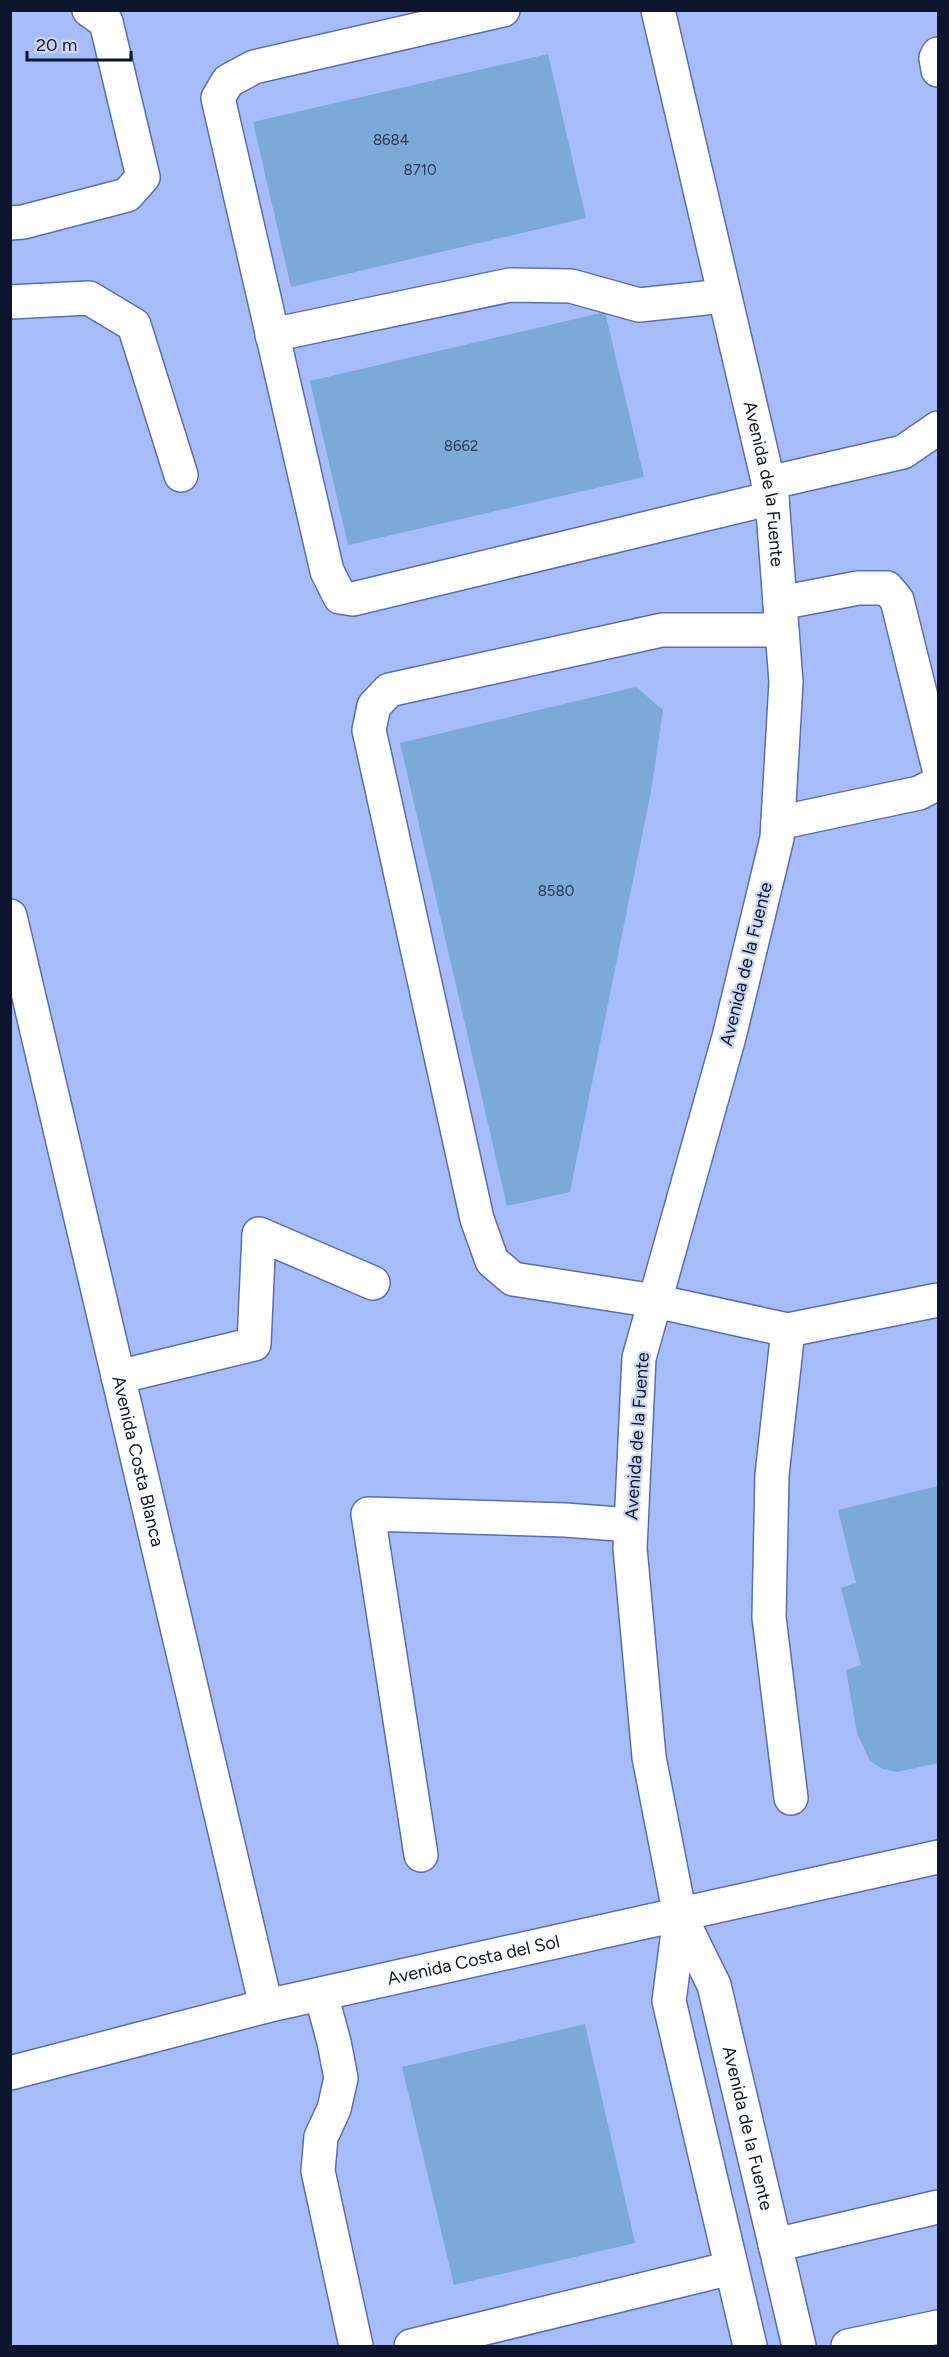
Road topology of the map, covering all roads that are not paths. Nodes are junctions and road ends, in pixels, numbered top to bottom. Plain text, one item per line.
1 (89, 10) edge
2 (503, 10) edge
3 (658, 10) edge
4 (939, 54) edge
5 (939, 70) edge
6 (10, 223) edge
7 (724, 296) junction
8 (10, 302) edge
9 (272, 335) junction
10 (939, 428) edge
11 (181, 475) dead end
12 (770, 490) junction
13 (781, 617) junction
14 (939, 765) edge
15 (939, 783) edge
16 (778, 823) junction
17 (10, 916) edge
18 (373, 1283) dead end
19 (939, 1300) edge
20 (656, 1301) junction
21 (788, 1330) junction
22 (118, 1377) junction
23 (631, 1525) junction
24 (790, 1798) dead end
25 (421, 1855) dead end
26 (939, 1857) edge
27 (680, 1916) junction
28 (321, 1994) junction
29 (266, 2006) junction
30 (10, 2073) edge
31 (939, 2207) edge
32 (775, 2245) junction
33 (731, 2268) junction
34 (939, 2326) edge
35 (356, 2346) edge
36 (411, 2346) edge
37 (750, 2346) edge
38 (799, 2346) edge
39 (848, 2346) edge

1 - 6 street
2 - 9 street
3 - 7 street, Avenida de la Fuente
4 - 5 street
7 - 9 street
7 - 12 street, Avenida de la Fuente
8 - 11 street
9 - 12 street
10 - 12 street
12 - 13 street, Avenida de la Fuente
13 - 14 street
13 - 16 street, Avenida de la Fuente
13 - 20 street
15 - 16 street
16 - 20 street, Avenida de la Fuente
17 - 22 street, Avenida Costa Blanca
18 - 22 street
19 - 21 street
20 - 21 street
20 - 23 street, Avenida de la Fuente
21 - 24 street
22 - 29 street, Avenida Costa Blanca
23 - 25 street
23 - 27 street, Avenida de la Fuente
26 - 27 street, Avenida Costa del Sol
27 - 28 street, Avenida Costa del Sol
27 - 32 street, Avenida de la Fuente
27 - 33 street, Avenida de la Fuente
28 - 29 street, Avenida Costa del Sol
28 - 35 street
29 - 30 street, Avenida Costa del Sol
31 - 32 street
32 - 38 street, Avenida de la Fuente
33 - 36 street
33 - 37 street, Avenida de la Fuente
34 - 39 street

